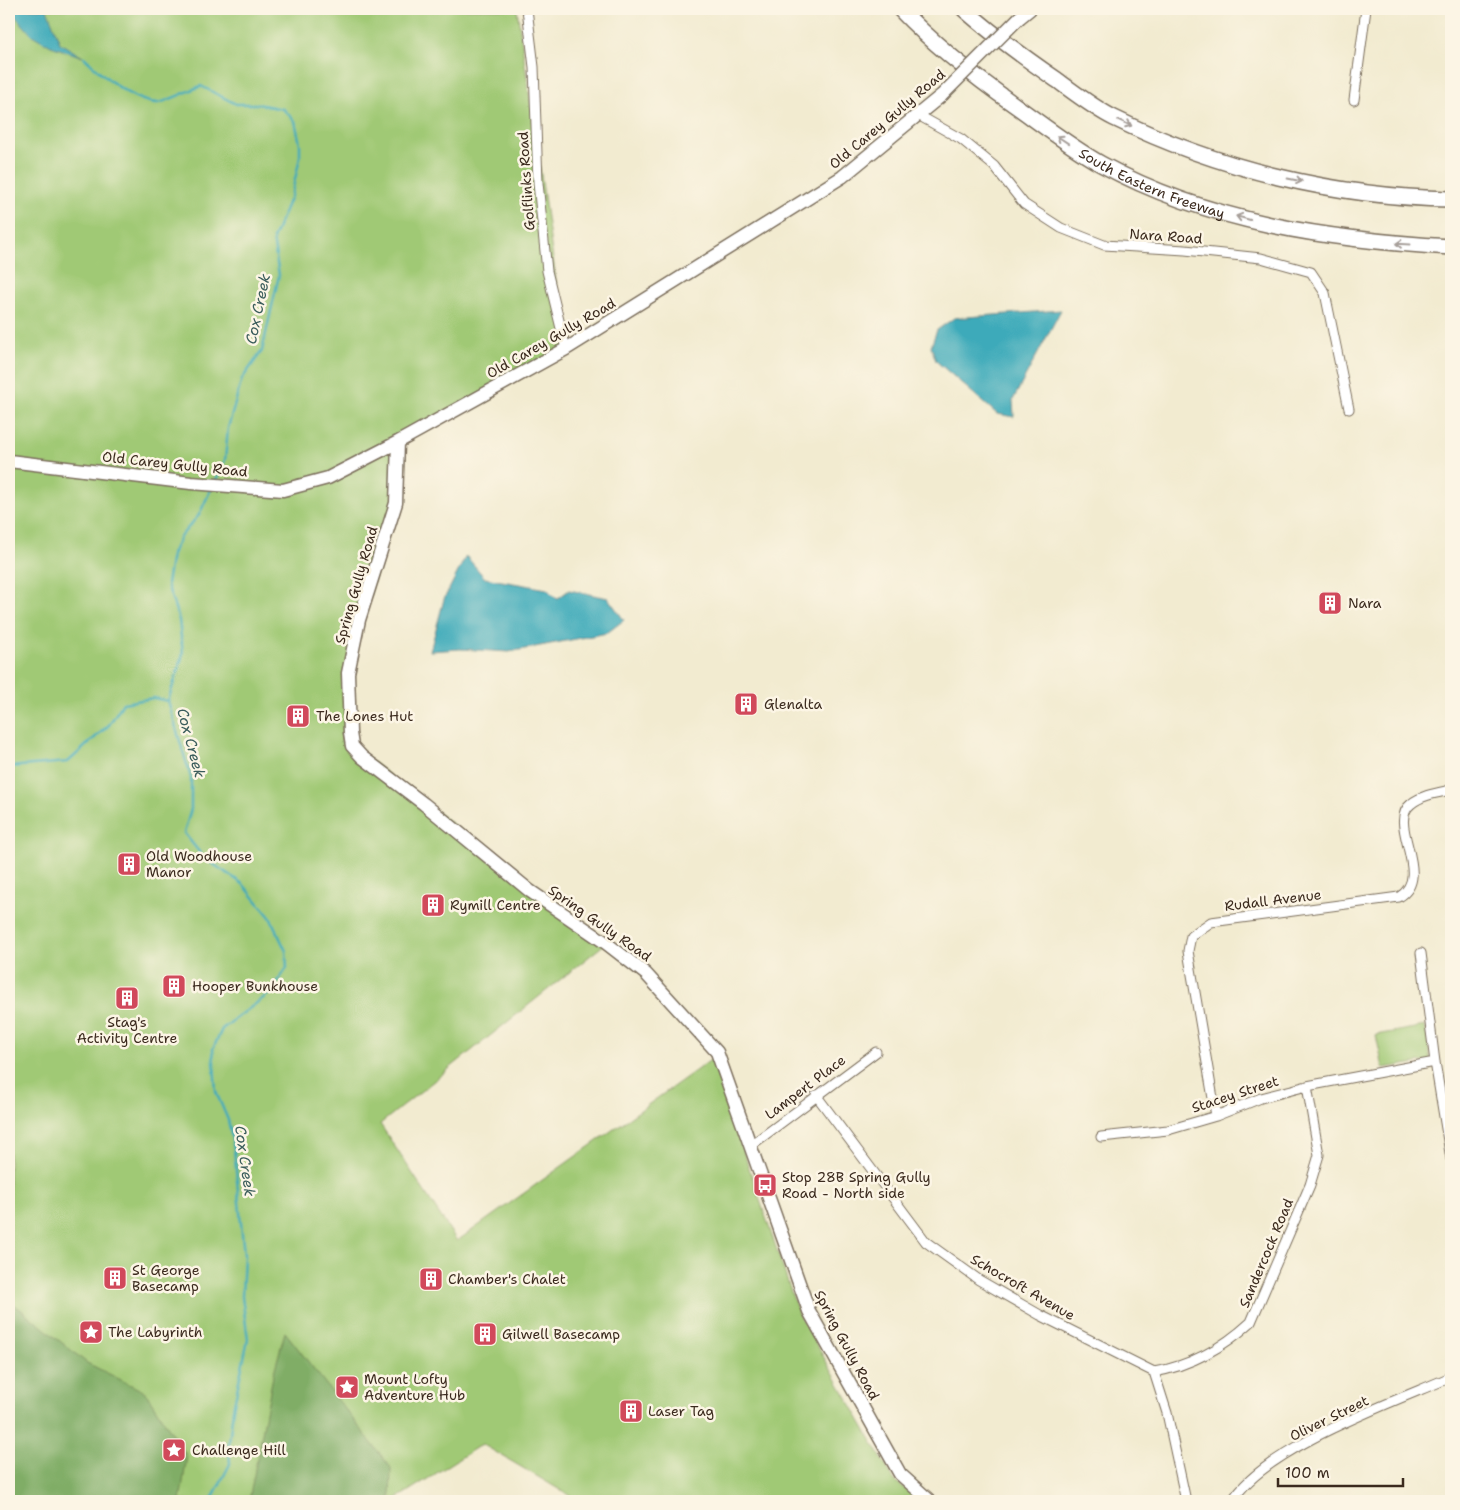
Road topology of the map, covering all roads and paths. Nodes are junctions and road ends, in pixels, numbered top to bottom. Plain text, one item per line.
1 (527, 9) edge
2 (900, 9) edge
3 (964, 9) edge
4 (1030, 9) edge
5 (1366, 9) edge
6 (1354, 100) dead end
7 (918, 115) junction
8 (1451, 199) edge
9 (1451, 247) edge
10 (566, 349) junction
11 (1350, 408) dead end
12 (398, 442) junction
13 (9, 461) edge
14 (1451, 790) edge
15 (1421, 953) dead end
16 (876, 1052) dead end
17 (1435, 1062) junction
18 (1307, 1086) junction
19 (816, 1095) junction
20 (1216, 1116) junction
21 (1448, 1116) edge
22 (1101, 1137) dead end
23 (750, 1146) junction
24 (1451, 1159) edge
25 (1154, 1372) junction
26 (1451, 1377) edge
27 (930, 1501) edge
28 (1186, 1501) edge
29 (1232, 1501) edge

1 - 10 street, Golflinks Road
9 -> 2 highway, South Eastern Freeway
3 -> 8 highway
4 - 7 main road, Old Carey Gully Road, bridge
5 - 6 street
7 - 10 main road, Old Carey Gully Road
7 - 11 street, Nara Road
10 - 12 main road, Old Carey Gully Road
12 - 13 main road, Old Carey Gully Road
12 - 23 main road, Spring Gully Road
14 - 20 street, Rudall Avenue
15 - 17 street
16 - 19 street, Lampert Place
17 - 18 street, Stacey Street
17 - 21 street
18 - 20 street, Stacey Street
18 - 25 street, Sandercock Road
19 - 23 street, Lampert Place
19 - 25 street, Schocroft Avenue
20 - 22 street, Stacey Street
21 - 24 street
23 - 27 main road, Spring Gully Road
25 - 28 street
26 - 29 street, Oliver Street

